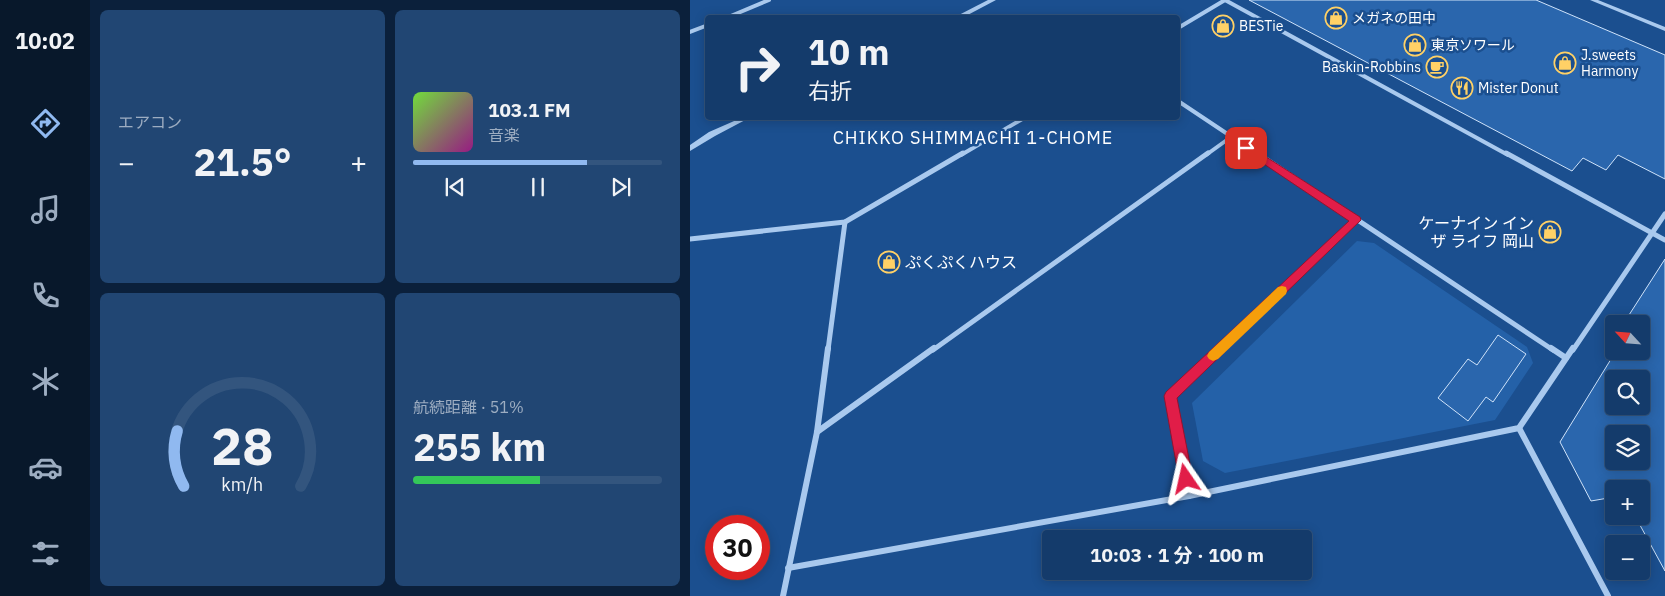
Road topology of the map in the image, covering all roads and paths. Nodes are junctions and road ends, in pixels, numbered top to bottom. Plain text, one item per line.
1 (769, 0) edge
2 (993, 0) edge
3 (1225, 0) edge
4 (1593, 0) edge
5 (733, 15) edge
6 (962, 15) edge
7 (705, 26) edge
8 (1180, 27) edge
9 (1665, 29) edge
10 (690, 32) edge
11 (1180, 101) edge
12 (742, 120) edge
13 (1021, 120) edge
14 (1230, 137) junction
15 (690, 148) edge
16 (1665, 214) edge
17 (1356, 220) junction
18 (845, 222) junction
19 (1652, 233) junction
20 (690, 239) edge
21 (1665, 240) edge
22 (1566, 358) junction
23 (1519, 428) junction
24 (817, 432) junction
25 (1189, 496) junction
26 (788, 568) junction
27 (783, 596) edge
28 (1608, 596) edge

1 - 5 street
2 - 6 street
3 - 8 street
3 - 19 street
4 - 9 street
7 - 10 street
11 - 14 street
12 - 15 street
13 - 18 street
14 - 17 street
14 - 24 street
16 - 19 street
17 - 22 street
17 - 25 street
18 - 20 street
18 - 24 street
19 - 21 street
19 - 22 street
22 - 23 street
23 - 25 street
23 - 28 street
24 - 26 street
25 - 26 street
26 - 27 street

